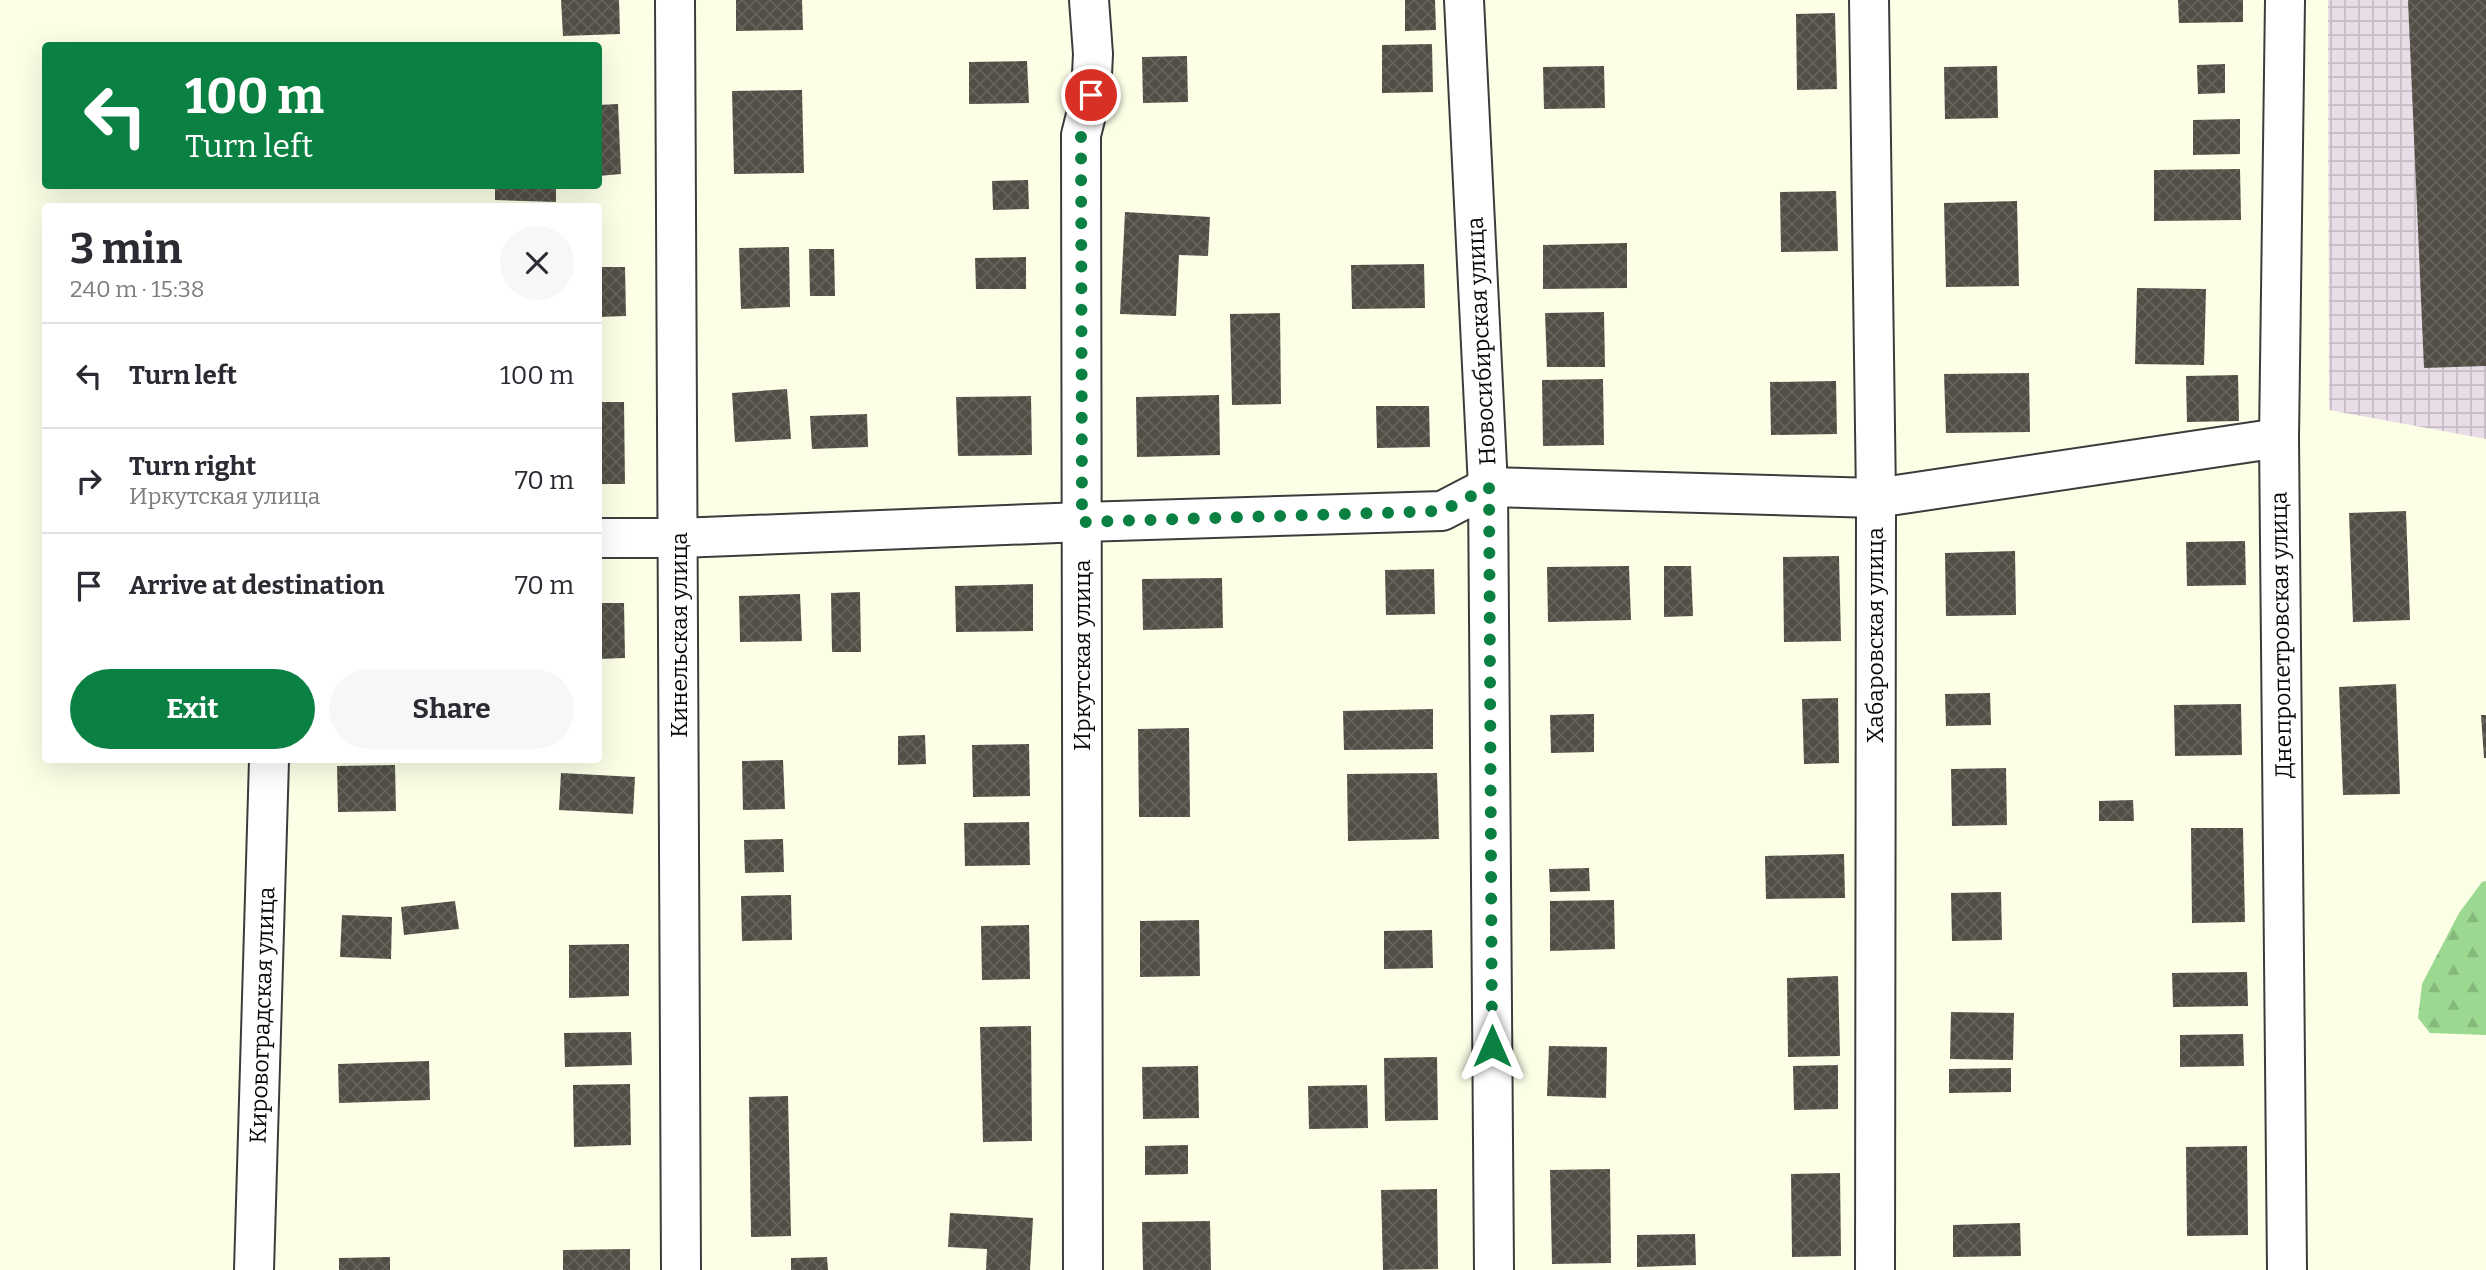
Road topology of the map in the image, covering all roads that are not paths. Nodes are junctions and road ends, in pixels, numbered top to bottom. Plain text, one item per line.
1 (675, 0) edge
2 (1089, 0) edge
3 (1464, 0) edge
4 (1869, 0) edge
5 (2285, 0) edge
6 (2279, 438) junction
7 (1489, 487) junction
8 (1876, 498) junction
9 (1082, 522) junction
10 (602, 538) edge
11 (678, 538) junction
12 (269, 763) edge
13 (254, 1270) edge
14 (681, 1270) edge
15 (1083, 1270) edge
16 (1494, 1270) edge
17 (1875, 1270) edge
18 (2287, 1270) edge

1 - 11 street, Кинельская улица
2 - 9 street, Иркутская улица
3 - 7 street, Новосибирская улица
4 - 8 street, Хабаровская улица
5 - 6 street, Днепропетровская улица
6 - 8 street
6 - 18 street, Днепропетровская улица
7 - 8 street
7 - 9 street
7 - 16 street, Новосибирская улица
8 - 17 street, Хабаровская улица
9 - 11 street
9 - 15 street, Иркутская улица
10 - 11 street
11 - 14 street, Кинельская улица
12 - 13 street, Кировоградская улица

